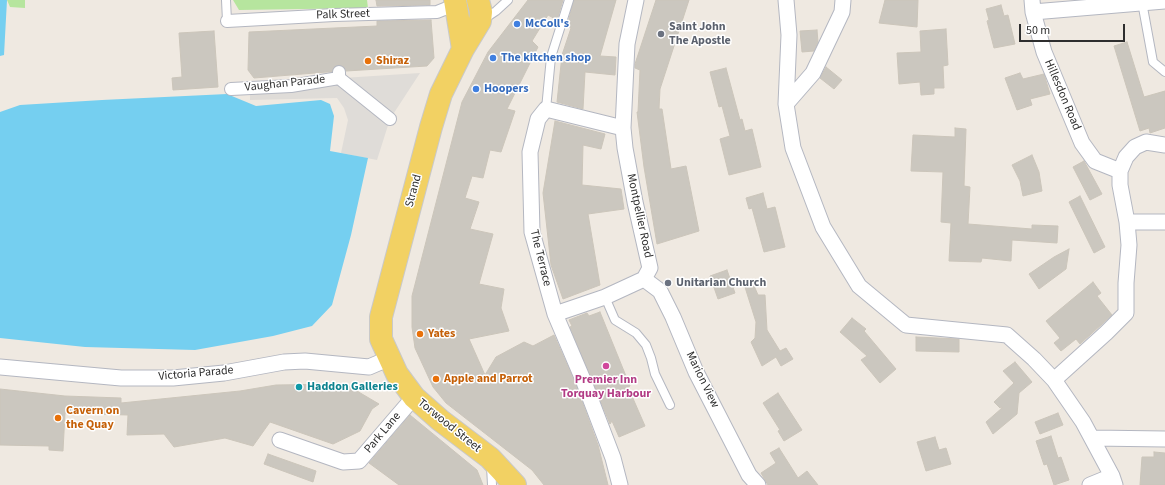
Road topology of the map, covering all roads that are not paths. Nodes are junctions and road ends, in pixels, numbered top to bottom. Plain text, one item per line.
1 (226, 0) edge
2 (508, 0) edge
3 (569, 0) edge
4 (636, 0) edge
5 (786, 0) edge
6 (843, 0) edge
7 (1165, 0) edge
8 (1142, 2) junction
9 (1032, 6) edge
10 (468, 11) edge
11 (227, 21) joint
12 (463, 49) junction
13 (1165, 72) edge
14 (231, 89) dead end
15 (786, 104) junction
16 (546, 109) junction
17 (390, 119) dead end
18 (622, 128) junction
19 (1165, 145) edge
20 (1120, 171) junction
21 (1128, 222) junction
22 (1165, 222) edge
23 (644, 279) junction
24 (609, 295) junction
25 (555, 314) junction
26 (386, 348) junction
27 (0, 367) edge
28 (1054, 380) junction
29 (414, 397) junction
30 (670, 405) dead end
31 (1093, 438) junction
32 (1165, 438) edge
33 (280, 440) dead end
34 (490, 458) junction
35 (1114, 480) edge
36 (492, 485) edge
37 (515, 485) edge
38 (620, 485) edge
39 (758, 485) edge
40 (1090, 485) edge

1 - 11 lane
2 - 10 lane
3 - 16 lane, The Terrace
4 - 18 street, Montpellier Road
5 - 15 street
6 - 15 street
7 - 8 street
8 - 9 street
8 - 13 lane
9 - 20 street, Hillesdon Road
10 - 11 street, Palk Street
10 - 12 main road, Strand
10 - 12 main road
12 - 26 main road, Strand
14 - 17 street, Vaughan Parade
15 - 28 street
16 - 18 street
16 - 25 street, The Terrace
18 - 23 street, Montpellier Road
19 - 20 street
20 - 21 street
21 - 22 street
21 - 28 street
23 - 24 street
23 - 39 street, Marion View
24 - 25 street
24 - 30 lane
25 - 38 street, The Terrace
26 - 27 street, Victoria Parade
26 - 29 main road, Torwood Street
28 - 31 street
29 - 33 street, Park Lane
29 - 34 main road, Torwood Street
31 - 32 street
31 - 35 street
34 - 36 lane
34 - 37 main road, Torwood Street
35 - 40 street

